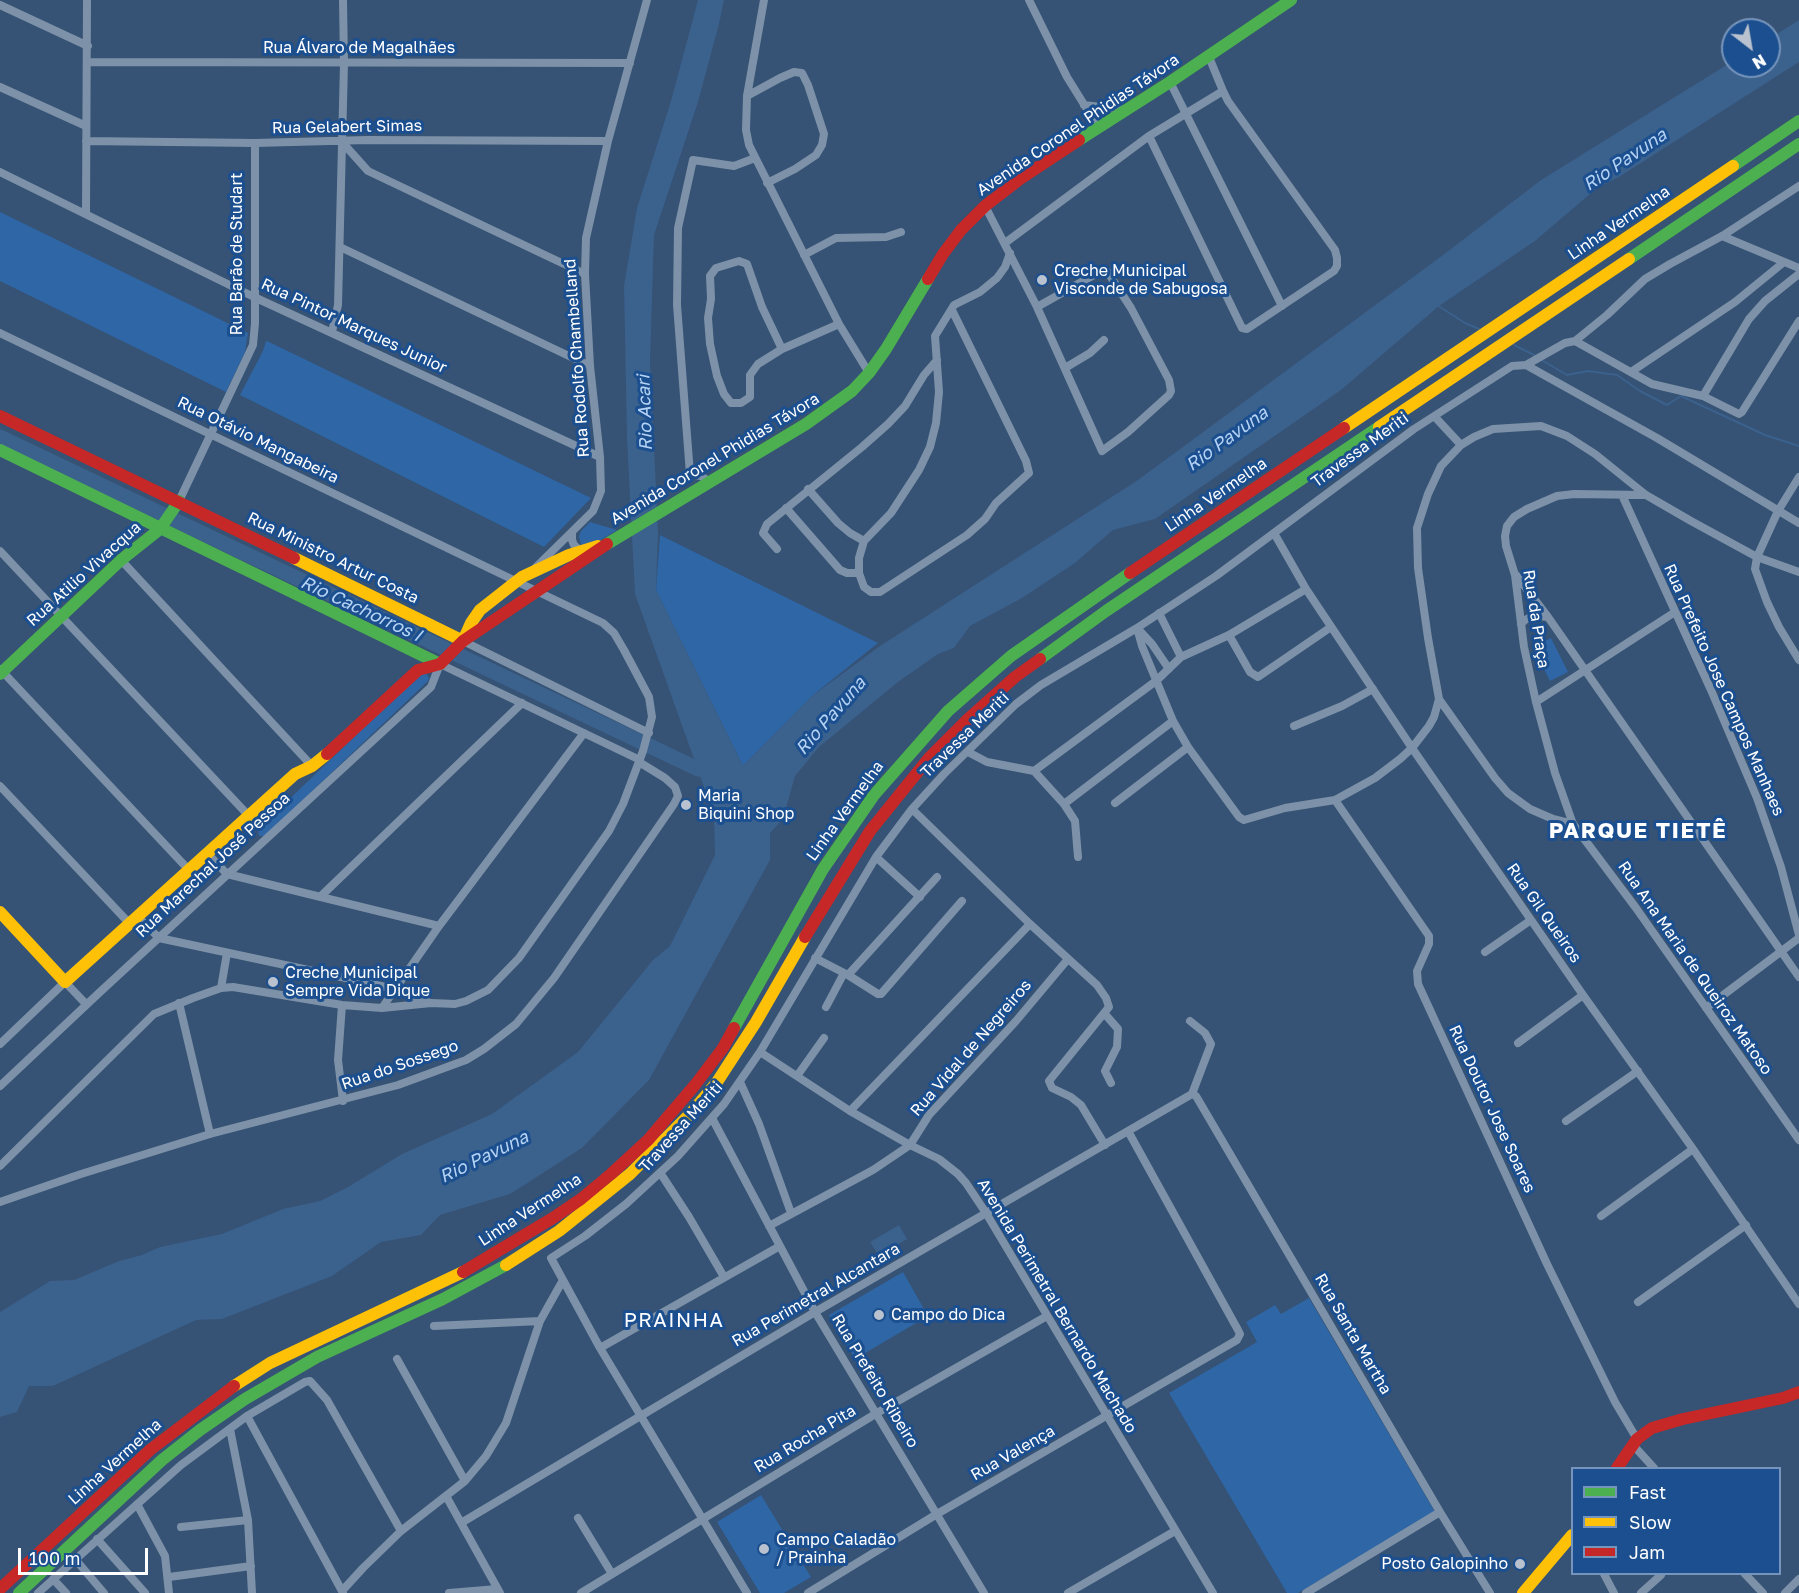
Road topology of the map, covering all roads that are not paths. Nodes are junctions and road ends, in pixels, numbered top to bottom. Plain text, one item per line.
1 (87, 0) edge
2 (343, 0) edge
3 (647, 0) edge
4 (764, 0) edge
5 (1029, 0) edge
6 (1291, 0) edge
7 (0, 5) edge
8 (88, 46) junction
9 (1209, 57) junction
10 (88, 62) junction
11 (630, 63) junction
12 (344, 64) junction
13 (1170, 82) junction
14 (0, 87) edge
15 (1222, 92) junction
16 (747, 96) junction
17 (1084, 105) junction
18 (1125, 110) junction
19 (1186, 114) junction
20 (1799, 121) edge
21 (86, 126) junction
22 (1098, 127) junction
23 (1149, 136) junction
24 (86, 141) junction
25 (608, 141) junction
26 (342, 142) junction
27 (255, 143) junction
28 (1799, 144) edge
29 (755, 158) junction
30 (0, 172) edge
31 (766, 183) junction
32 (1799, 186) edge
33 (984, 206) junction
34 (86, 213) junction
35 (901, 232) dead end
36 (1722, 237) junction
37 (1005, 243) junction
38 (340, 247) junction
39 (1010, 253) junction
40 (804, 255) junction
41 (1784, 262) junction
42 (1799, 268) edge
43 (585, 274) junction
44 (1799, 274) edge
45 (254, 297) junction
46 (1282, 306) junction
47 (1037, 307) junction
48 (952, 310) junction
49 (1799, 321) edge
50 (838, 324) junction
51 (332, 332) junction
52 (0, 333) edge
53 (1104, 340) dead end
54 (1575, 341) junction
55 (782, 349) junction
56 (937, 360) junction
57 (1529, 363) junction
58 (590, 366) junction
59 (1065, 368) junction
60 (1631, 372) junction
61 (869, 373) junction
62 (1703, 396) junction
63 (0, 416) edge
64 (1435, 417) junction
65 (210, 434) junction
66 (1461, 445) junction
67 (0, 450) edge
68 (600, 457) junction
69 (1799, 477) edge
70 (710, 482) junction
71 (808, 489) junction
72 (1623, 495) junction
73 (1646, 495) junction
74 (177, 504) junction
75 (786, 508) junction
76 (1778, 511) junction
77 (1799, 523) edge
78 (162, 526) junction
79 (572, 532) junction
80 (1274, 533) junction
81 (864, 541) junction
82 (606, 545) joint
83 (777, 549) dead end
84 (0, 550) edge
85 (583, 555) junction
86 (1757, 557) junction
87 (121, 560) junction
88 (531, 572) junction
89 (1799, 572) edge
90 (859, 573) junction
91 (504, 574) junction
92 (1515, 575) junction
93 (517, 580) junction
94 (506, 588) junction
95 (1306, 590) junction
96 (538, 591) junction
97 (1675, 612) junction
98 (1159, 613) junction
99 (62, 614) junction
100 (1548, 617) junction
101 (1521, 624) junction
102 (1331, 627) junction
103 (1137, 628) junction
104 (1229, 635) junction
105 (459, 644) junction
106 (1181, 657) junction
107 (1799, 660) edge
108 (443, 661) junction
109 (1169, 669) junction
110 (1, 671) edge
111 (1584, 671) junction
112 (1156, 681) junction
113 (1373, 689) junction
114 (1439, 699) junction
115 (1536, 702) junction
116 (522, 704) junction
117 (1173, 721) junction
118 (1294, 726) dead end
119 (584, 733) junction
120 (648, 736) junction
121 (1188, 747) junction
122 (1412, 748) junction
123 (968, 752) junction
124 (639, 761) junction
125 (312, 766) junction
126 (1034, 771) junction
127 (0, 786) edge
128 (1335, 800) junction
129 (1115, 803) dead end
130 (1064, 804) junction
131 (912, 809) junction
132 (248, 815) junction
133 (1573, 824) junction
134 (207, 853) junction
135 (876, 857) junction
136 (1078, 857) dead end
137 (188, 869) junction
138 (227, 874) junction
139 (937, 877) dead end
140 (321, 896) junction
141 (920, 897) junction
142 (962, 901) dead end
143 (0, 912) edge
144 (133, 920) junction
145 (1531, 920) junction
146 (1030, 924) junction
147 (439, 926) junction
148 (1799, 937) edge
149 (159, 938) junction
150 (1485, 952) dead end
151 (1780, 952) junction
152 (227, 953) junction
153 (815, 958) junction
154 (1068, 959) junction
155 (846, 974) junction
156 (1799, 977) edge
157 (65, 982) junction
158 (221, 988) junction
159 (394, 989) junction
160 (1582, 994) junction
161 (86, 1004) junction
162 (179, 1004) junction
163 (431, 1004) junction
164 (342, 1005) junction
165 (826, 1007) dead end
166 (382, 1008) junction
167 (1706, 1008) junction
168 (1106, 1010) junction
169 (1190, 1021) dead end
170 (824, 1038) dead end
171 (1, 1040) edge
172 (1518, 1043) dead end
173 (760, 1052) junction
174 (1638, 1071) junction
175 (797, 1076) junction
176 (740, 1082) junction
177 (1111, 1083) dead end
178 (0, 1086) edge
179 (1190, 1095) junction
180 (343, 1101) junction
181 (850, 1111) junction
182 (712, 1118) junction
183 (1566, 1121) dead end
184 (1128, 1131) junction
185 (210, 1134) junction
186 (1799, 1140) edge
187 (910, 1145) junction
188 (1106, 1145) junction
189 (1693, 1149) junction
190 (0, 1166) edge
191 (661, 1174) junction
192 (0, 1202) edge
193 (790, 1213) junction
194 (987, 1213) junction
195 (1601, 1216) dead end
196 (1746, 1225) junction
197 (769, 1226) junction
198 (780, 1246) junction
199 (724, 1277) junction
200 (562, 1280) junction
201 (1638, 1302) dead end
202 (1799, 1304) edge
203 (816, 1312) junction
204 (1047, 1316) junction
205 (540, 1321) junction
206 (434, 1326) dead end
207 (600, 1348) junction
208 (397, 1359) dead end
209 (1799, 1392) edge
210 (877, 1413) junction
211 (248, 1416) junction
212 (640, 1416) junction
213 (1106, 1416) junction
214 (230, 1429) junction
215 (1635, 1442) junction
216 (1618, 1467) edge
217 (1653, 1467) edge
218 (465, 1481) junction
219 (446, 1496) junction
220 (136, 1504) junction
221 (1440, 1512) junction
222 (937, 1514) junction
223 (578, 1518) dead end
224 (702, 1519) junction
225 (248, 1520) junction
226 (461, 1523) junction
227 (181, 1527) dead end
228 (401, 1531) junction
229 (1175, 1531) junction
230 (97, 1539) junction
231 (1569, 1539) edge
232 (75, 1559) junction
233 (251, 1566) junction
234 (612, 1574) junction
235 (1605, 1575) edge
236 (1661, 1575) dead end
237 (1746, 1575) edge
238 (169, 1577) junction
239 (53, 1579) junction
240 (1799, 1579) edge
241 (0, 1589) edge
242 (498, 1591) edge
243 (343, 1592) edge
244 (19, 1593) edge
245 (38, 1593) edge
246 (66, 1593) edge
247 (104, 1593) edge
248 (145, 1593) edge
249 (169, 1593) edge
250 (252, 1593) edge
251 (449, 1593) edge
252 (581, 1593) edge
253 (747, 1593) edge
254 (808, 1593) edge
255 (984, 1593) edge
256 (1068, 1593) edge
257 (1213, 1593) edge
258 (1306, 1593) edge
259 (1490, 1593) edge
260 (1523, 1593) edge
261 (1614, 1593) edge
262 (1641, 1593) edge
263 (1762, 1593) edge
264 (1785, 1593) edge

1 - 8 street
2 - 12 street
3 - 11 street, Rua Rodolfo Chambelland
4 - 16 street
5 - 17 street
6 - 9 main road, Avenida Coronel Phidias Távora
7 - 8 street
8 - 10 street
9 - 13 main road, Avenida Coronel Phidias Távora
9 - 15 street
10 - 12 street, Rua Álvaro de Magalhães
10 - 21 street
11 - 12 street, Rua Álvaro de Magalhães
11 - 25 street, Rua Rodolfo Chambelland
12 - 26 street
13 - 18 main road, Avenida Coronel Phidias Távora
13 - 19 street
14 - 21 street
15 - 19 street
15 - 46 street
16 - 29 street
16 - 31 street
17 - 18 street
17 - 22 street
18 - 22 main road, Avenida Coronel Phidias Távora
19 - 23 street
19 - 46 street
20 - 241 main road, Linha Vermelha
21 - 24 street
22 - 33 main road, Avenida Coronel Phidias Távora
23 - 37 street
23 - 46 street
24 - 27 street, Rua Gelabert Simas
24 - 34 street
25 - 26 street, Rua Gelabert Simas
25 - 43 street, Rua Rodolfo Chambelland
26 - 27 street, Rua Gelabert Simas
26 - 38 street
26 - 43 street
27 - 45 street, Rua Barão de Studart
28 - 244 main road, Linha Vermelha
29 - 31 street
29 - 70 street
30 - 34 street, Rua Pintor Marques Junior
31 - 40 street
32 - 36 street, Travessa Meriti
33 - 37 street
33 - 61 main road, Avenida Coronel Phidias Távora
34 - 45 street, Rua Pintor Marques Junior
35 - 40 street
36 - 41 street
36 - 54 street, Travessa Meriti
37 - 39 street
38 - 51 street
38 - 58 street
39 - 47 street
39 - 48 street
40 - 50 street
41 - 42 street
41 - 60 street
43 - 58 street, Rua Rodolfo Chambelland
44 - 62 street
45 - 51 street, Rua Pintor Marques Junior
45 - 65 street, Rua Barão de Studart
47 - 59 street
47 - 59 street
48 - 56 street
48 - 90 street
49 - 62 street
50 - 55 street
50 - 61 street
51 - 68 street, Rua Pintor Marques Junior
52 - 65 street, Rua Otávio Mangabeira
53 - 59 street
54 - 57 street, Travessa Meriti
54 - 60 street
55 - 55 street
56 - 71 street
56 - 81 street
57 - 64 street, Travessa Meriti
57 - 76 street
58 - 68 street, Rua Rodolfo Chambelland
60 - 62 street
61 - 70 main road, Avenida Coronel Phidias Távora
63 - 74 main road, Rua Ministro Artur Costa
64 - 66 street
64 - 80 street, Travessa Meriti
65 - 74 street, Rua Barão de Studart
65 - 91 street, Rua Otávio Mangabeira
66 - 73 street
66 - 114 street
67 - 78 main road
68 - 79 street, Rua Rodolfo Chambelland
69 - 76 street
70 - 82 main road, Avenida Coronel Phidias Távora
71 - 75 street
71 - 81 street
72 - 73 street, Rua da Praça
72 - 92 street, Rua da Praça
72 - 97 street, Rua Prefeito Jose Campos Manhaes
73 - 86 street
74 - 78 main road, Rua Barão de Studart
74 - 105 main road, Rua Ministro Artur Costa
75 - 83 street
75 - 90 street
76 - 77 street
76 - 86 street
78 - 87 main road, Rua Atilio Vivacqua
78 - 108 main road
79 - 85 street
79 - 88 street, Rua Rodolfo Chambelland
80 - 95 street, Rua Gil Queiros
80 - 98 street, Travessa Meriti
81 - 90 street
82 - 85 main road, Rua Marechal José Pessoa
84 - 99 street
85 - 88 main road, Rua Marechal José Pessoa
85 - 96 main road, Rua Marechal José Pessoa
86 - 89 street
86 - 107 street
87 - 99 main road, Rua Atilio Vivacqua
87 - 125 street
88 - 93 main road, Rua Marechal José Pessoa
91 - 93 street, Rua Otávio Mangabeira
91 - 94 street
92 - 100 street
92 - 101 street, Rua da Praça
93 - 94 main road, Rua Marechal José Pessoa
93 - 96 street, Rua Otávio Mangabeira
94 - 105 main road, Rua Marechal José Pessoa
95 - 102 street, Rua Gil Queiros
95 - 104 street
96 - 105 main road, Rua Marechal José Pessoa
96 - 120 street, Rua Otávio Mangabeira
97 - 111 street
97 - 148 street, Rua Prefeito Jose Campos Manhaes
98 - 103 street, Travessa Meriti
98 - 106 street
99 - 110 main road, Rua Atilio Vivacqua
99 - 132 street
100 - 101 street
100 - 111 street
101 - 115 street, Rua da Praça
102 - 104 street
102 - 113 street, Rua Gil Queiros
103 - 109 street
103 - 112 street
103 - 123 street, Travessa Meriti
104 - 106 street
105 - 108 main road, Rua Marechal José Pessoa
105 - 120 street, Rua Ministro Artur Costa
106 - 109 street
108 - 116 street
108 - 125 main road, Rua Marechal José Pessoa
108 - 138 street, Rua Marechal José Pessoa
109 - 112 street
110 - 137 street
111 - 115 street
111 - 151 street
112 - 117 street
112 - 126 street
113 - 118 street
113 - 122 street, Rua Gil Queiros
114 - 122 street
114 - 133 street
115 - 133 street, Rua da Praça
116 - 119 street
116 - 140 street
117 - 121 street
117 - 130 street
119 - 124 street
119 - 147 street
120 - 124 street, Rua Otávio Mangabeira
121 - 128 street
121 - 129 street
122 - 128 street
122 - 145 street, Rua Gil Queiros
123 - 126 street
123 - 131 street, Travessa Meriti
124 - 163 street, Rua Otávio Mangabeira
124 - 180 street, Rua do Sossego
125 - 132 main road, Rua Marechal José Pessoa
126 - 130 street
127 - 144 street
128 - 215 street, Rua Doutor Jose Soares
130 - 136 street
131 - 135 street, Travessa Meriti
131 - 146 street
132 - 134 main road, Rua Marechal José Pessoa
133 - 167 street, Rua Ana Maria de Queiroz Matoso
134 - 137 main road, Rua Marechal José Pessoa
134 - 138 street
135 - 141 street
135 - 153 street, Travessa Meriti
137 - 144 main road, Rua Marechal José Pessoa
138 - 140 street
138 - 149 street, Rua Marechal José Pessoa
139 - 141 street
140 - 147 street
141 - 155 street
142 - 155 street
143 - 157 main road
144 - 149 street
144 - 157 main road, Rua Marechal José Pessoa
145 - 150 street
145 - 160 street, Rua Gil Queiros
146 - 154 street
146 - 181 street
147 - 159 street
148 - 151 street
149 - 152 street
149 - 161 street, Rua Marechal José Pessoa
151 - 156 street
151 - 167 street
152 - 158 street
152 - 159 street
153 - 155 street
153 - 173 street, Travessa Meriti
154 - 168 street
154 - 187 street, Rua Vidal de Negreiros
155 - 165 street
157 - 161 street
157 - 171 street, Rua Marechal José Pessoa
158 - 162 street
158 - 164 street, Rua Otávio Mangabeira
159 - 163 street
159 - 166 street
160 - 172 street
160 - 174 street, Rua Gil Queiros
161 - 178 street, Rua Marechal José Pessoa
162 - 185 street
162 - 190 street
163 - 166 street, Rua Otávio Mangabeira
164 - 166 street, Rua Otávio Mangabeira
164 - 180 street
167 - 186 street, Rua Ana Maria de Queiroz Matoso
168 - 177 street
168 - 188 street
169 - 179 street
170 - 175 street
173 - 175 street, Avenida Perimetral Bernardo Machado
173 - 176 street, Travessa Meriti
174 - 183 street
174 - 189 street, Rua Gil Queiros
175 - 181 street, Avenida Perimetral Bernardo Machado
176 - 182 street, Travessa Meriti
176 - 193 street
179 - 184 street, Rua Perimetral Alcantara
179 - 221 street, Rua Santa Martha
180 - 185 street, Rua do Sossego
181 - 187 street, Avenida Perimetral Bernardo Machado
182 - 191 street, Travessa Meriti
182 - 197 street, Rua Prefeito Ribeiro
184 - 188 street, Rua Perimetral Alcantara
184 - 213 street, Rua Valença
185 - 192 street, Rua do Sossego
187 - 193 street, Rua Vidal de Negreiros
187 - 194 street, Avenida Perimetral Bernardo Machado
188 - 194 street, Rua Perimetral Alcantara
189 - 195 street
189 - 196 street, Rua Gil Queiros
191 - 199 street
191 - 200 street, Travessa Meriti
193 - 197 street, Rua Vidal de Negreiros
194 - 203 street, Rua Perimetral Alcantara
194 - 204 street, Avenida Perimetral Bernardo Machado
196 - 201 street
196 - 202 street, Rua Gil Queiros
197 - 198 street, Rua Prefeito Ribeiro
198 - 199 street
198 - 203 street, Rua Prefeito Ribeiro
199 - 207 street
200 - 205 street
200 - 207 street
203 - 210 street, Rua Prefeito Ribeiro
203 - 212 street, Rua Perimetral Alcantara
204 - 210 street, Rua Rocha Pita
204 - 213 street, Avenida Perimetral Bernardo Machado
205 - 206 street
205 - 218 street
207 - 212 street
208 - 218 street
209 - 215 main road
210 - 222 street, Rua Prefeito Ribeiro
210 - 224 street, Rua Rocha Pita
211 - 214 street
211 - 228 street
211 - 243 street
212 - 224 street
212 - 226 street, Rua Perimetral Alcantara
213 - 222 street, Rua Valença
213 - 229 street, Avenida Perimetral Bernardo Machado
214 - 220 street
214 - 225 street
215 - 216 main road
215 - 217 street, Rua Doutor Jose Soares
218 - 219 street
219 - 226 street
219 - 228 street
220 - 230 street
220 - 238 street
221 - 258 street
221 - 259 street, Rua Santa Martha
222 - 254 street, Rua Valença
222 - 255 street, Rua Prefeito Ribeiro
223 - 234 street
224 - 234 street, Rua Rocha Pita
224 - 253 street
225 - 227 street
225 - 233 street
226 - 242 street
228 - 243 street
229 - 256 street
229 - 257 street, Avenida Perimetral Bernardo Machado
230 - 232 street
230 - 248 street
231 - 260 main road
232 - 239 street
232 - 247 street
233 - 238 street
233 - 250 street
234 - 252 street, Rua Rocha Pita
235 - 261 street
236 - 262 street
237 - 263 street
238 - 249 street
239 - 245 street
239 - 246 street
240 - 264 street
242 - 251 street

